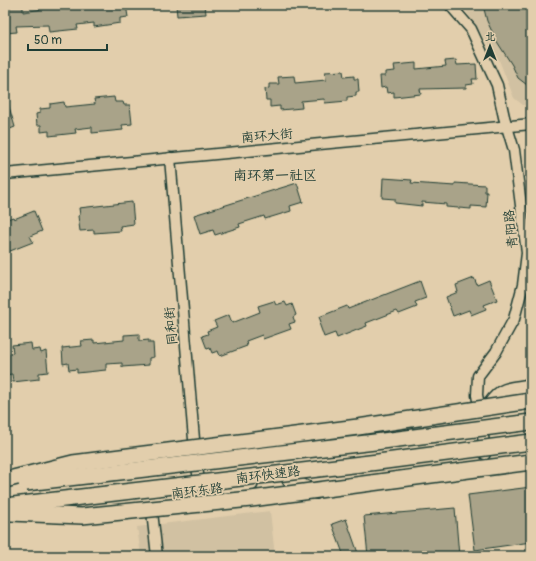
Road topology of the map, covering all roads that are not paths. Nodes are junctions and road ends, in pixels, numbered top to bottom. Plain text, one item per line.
1 (450, 5) edge
2 (531, 124) edge
3 (507, 126) junction
4 (170, 158) junction
5 (5, 174) edge
6 (531, 386) edge
7 (531, 401) edge
8 (531, 410) edge
9 (482, 417) junction
10 (531, 422) edge
11 (531, 442) edge
12 (531, 449) edge
13 (195, 451) junction
14 (485, 454) junction
15 (531, 462) edge
16 (531, 467) edge
17 (5, 474) edge
18 (5, 480) edge
19 (289, 480) junction
20 (5, 485) edge
21 (200, 491) junction
22 (151, 497) junction
23 (5, 506) edge
24 (5, 514) edge
25 (157, 556) edge

1 - 3 street, 青阳路
2 - 3 street, 南环大街
3 - 4 street, 南环大街
3 - 9 street, 青阳路
4 - 5 street, 南环大街
4 - 13 street, 同和街
6 - 9 main road
7 - 18 highway, bridge
8 - 9 main road
9 - 13 main road
9 - 14 street, 青阳路
10 - 20 highway, 南环快速路, bridge
11 - 23 highway, 南环快速路, bridge
12 - 14 main road, 南环东路
13 - 17 main road
13 - 21 street, 同和街
14 - 19 main road, 南环东路
15 - 24 highway, bridge
16 - 19 main road
19 - 21 main road, 南环东路
21 - 22 main road, 南环东路
22 - 24 main road, 南环东路
22 - 25 street

